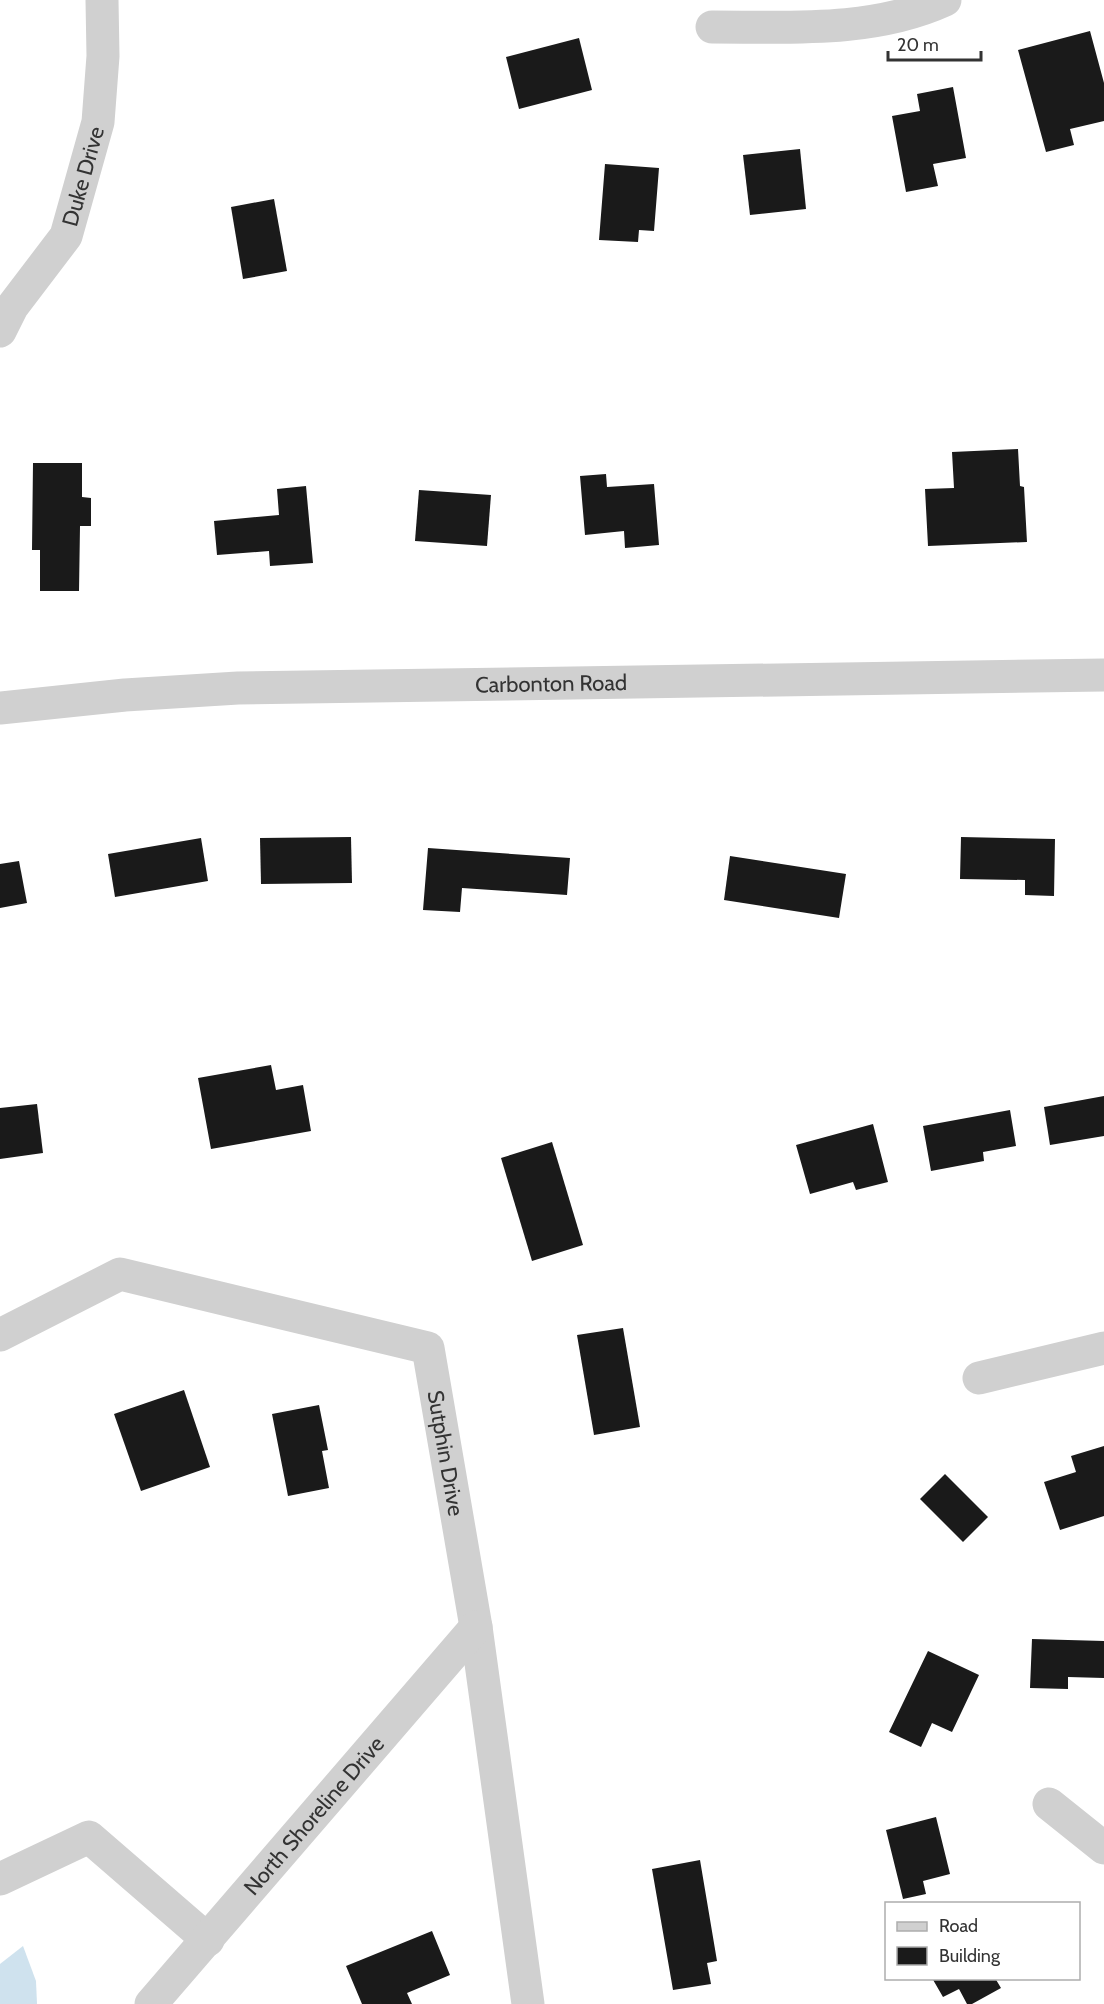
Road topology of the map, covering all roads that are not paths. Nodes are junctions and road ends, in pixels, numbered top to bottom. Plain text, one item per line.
1 (102, 0) edge
2 (945, 0) edge
3 (712, 27) dead end
4 (0, 331) edge
5 (1104, 675) edge
6 (0, 708) edge
7 (0, 1335) edge
8 (1104, 1348) edge
9 (979, 1377) dead end
10 (476, 1627) junction
11 (1048, 1804) dead end
12 (1104, 1848) edge
13 (0, 1879) edge
14 (208, 1940) junction
15 (151, 2004) edge
16 (528, 2004) edge

1 - 4 street, Duke Drive
2 - 3 street
5 - 6 street, Carbonton Road
7 - 10 street, Sutphin Drive
8 - 9 street
10 - 14 street, North Shoreline Drive
10 - 16 street, Sutphin Drive
11 - 12 street
13 - 14 street
14 - 15 street, North Shoreline Drive

